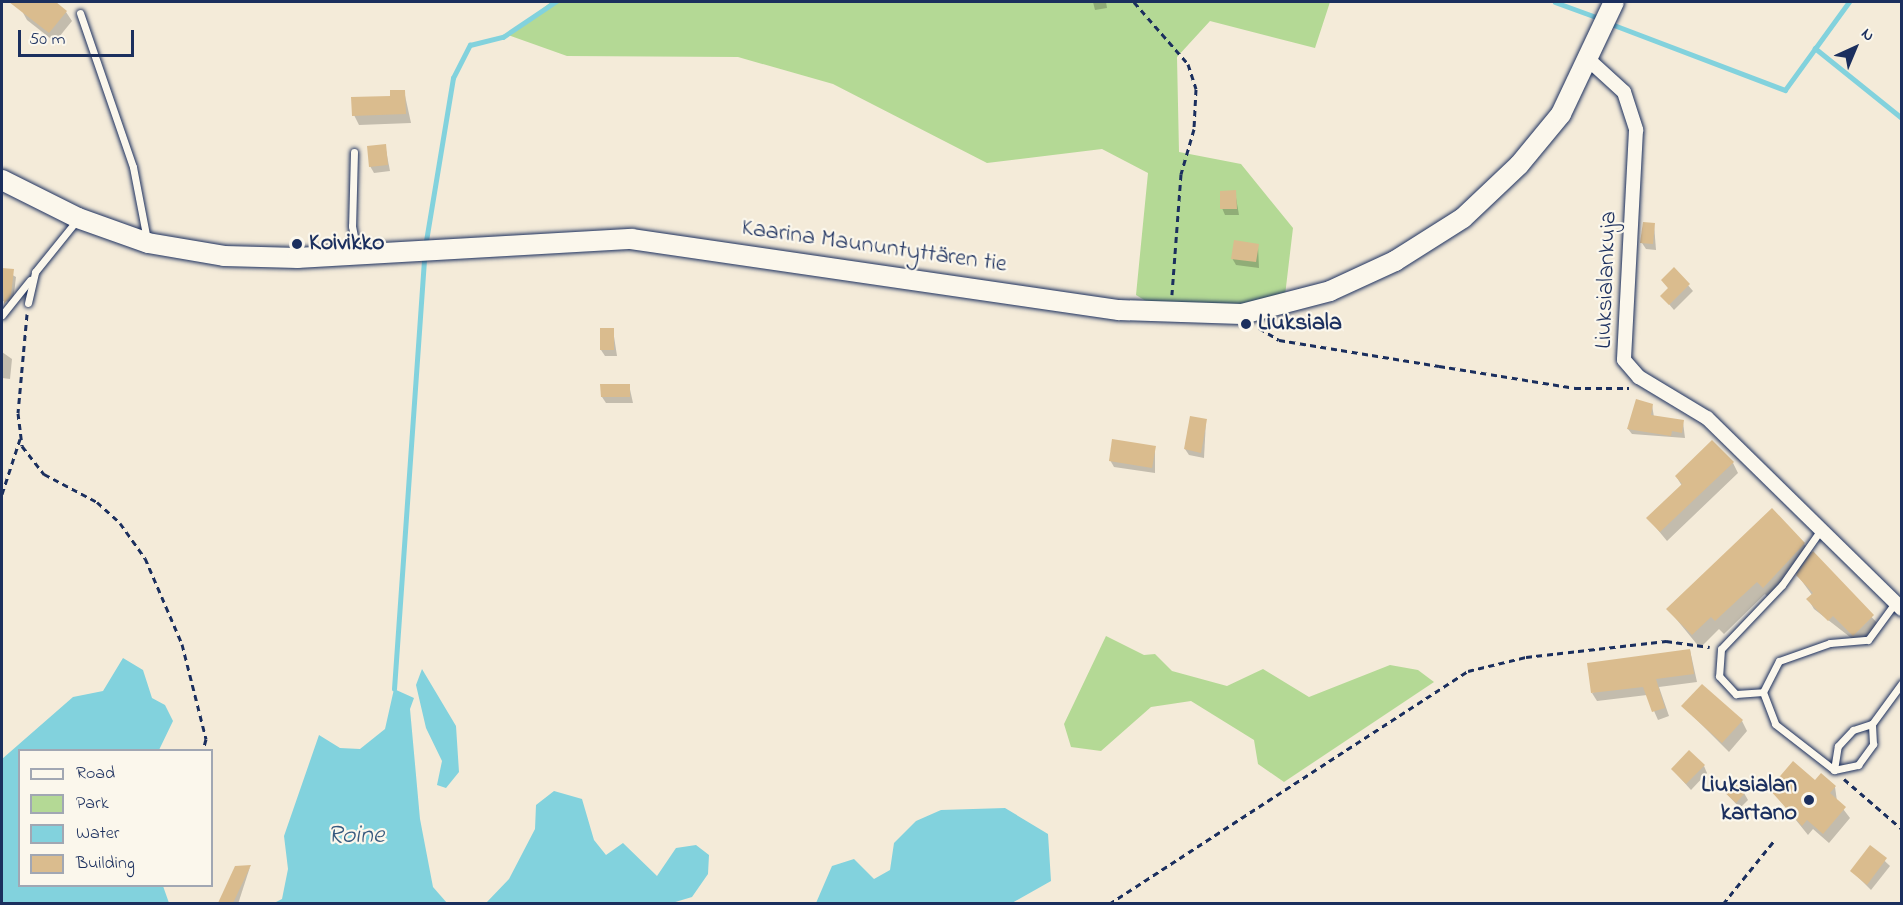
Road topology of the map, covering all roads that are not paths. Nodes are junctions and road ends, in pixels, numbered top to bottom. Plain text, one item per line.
1 (1614, 2) edge
2 (80, 13) dead end
3 (1590, 61) junction
4 (354, 152) dead end
5 (2, 180) edge
6 (78, 218) junction
7 (148, 243) junction
8 (358, 255) junction
9 (33, 276) junction
10 (28, 303) road end
11 (2, 315) edge
12 (1820, 531) junction
13 (1898, 606) edge
14 (1902, 682) edge
15 (1763, 692) junction
16 (1872, 724) junction
17 (1834, 770) junction

1 - 3 main road, Kaarina Maununtyttären tie
2 - 7 lane
3 - 8 main road, Kaarina Maununtyttären tie
3 - 12 street, Liuksialankuja
4 - 8 lane
5 - 6 main road, Kaarina Maununtyttären tie
6 - 7 main road, Kaarina Maununtyttären tie
6 - 9 lane
7 - 8 main road, Kaarina Maununtyttären tie
9 - 10 lane
9 - 11 lane
12 - 13 street, Liuksialankuja
12 - 15 lane
13 - 15 lane
14 - 16 lane
15 - 17 lane
16 - 17 lane
16 - 17 lane

